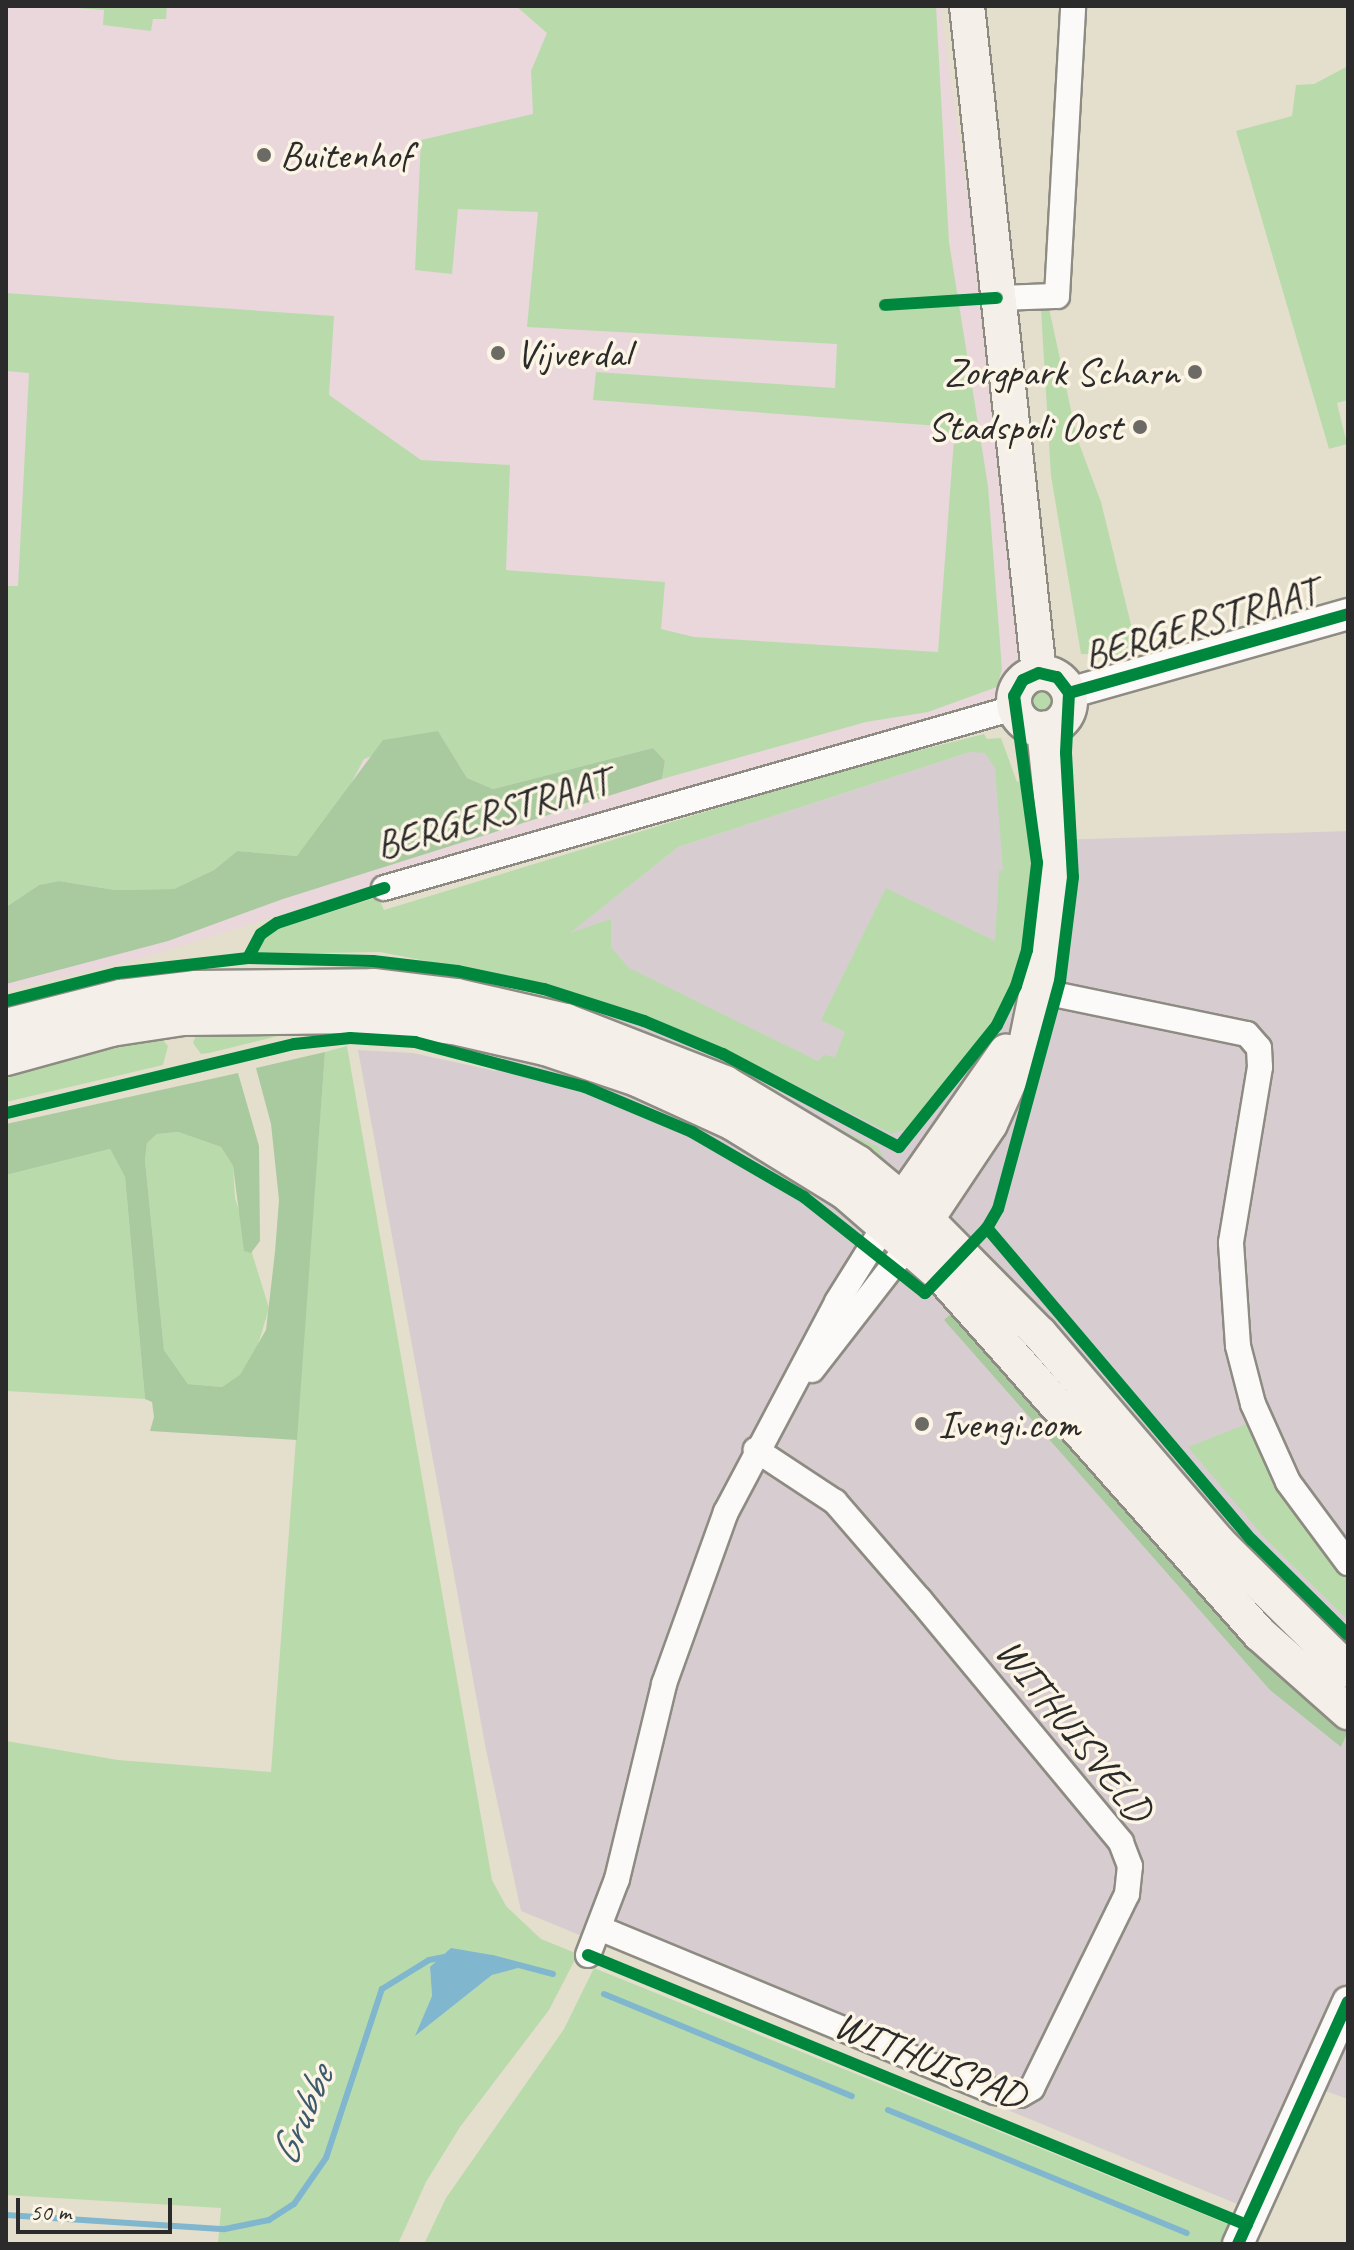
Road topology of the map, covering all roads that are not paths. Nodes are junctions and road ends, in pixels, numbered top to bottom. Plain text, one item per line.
1 (967, 6) edge
2 (1073, 8) dead end
3 (997, 298) junction
4 (1348, 614) edge
5 (1039, 673) junction
6 (1069, 693) junction
7 (1014, 708) junction
8 (1044, 729) junction
9 (384, 888) dead end
10 (1039, 991) junction
11 (248, 999) junction
12 (6, 1026) edge
13 (6, 1058) edge
14 (906, 1222) junction
15 (756, 1450) junction
16 (1348, 1563) edge
17 (1348, 1670) edge
18 (1348, 1712) edge
19 (599, 1928) junction
20 (588, 1955) dead end
21 (1348, 2002) edge
22 (1238, 2244) edge

1 - 3 main road
2 - 3 street
3 - 5 main road
4 - 6 street, BERGERSTRAAT
5 - 6 main road
5 - 7 main road
6 - 8 main road
7 - 8 main road
7 - 9 street, BERGERSTRAAT
8 - 10 main road
10 - 14 main road
10 - 16 street
11 - 12 main road
11 - 13 main road
11 - 14 main road
14 - 15 street
14 - 17 main road
14 - 18 main road
15 - 19 street
15 - 19 street, WITHUISVELD
19 - 20 street
21 - 22 street

